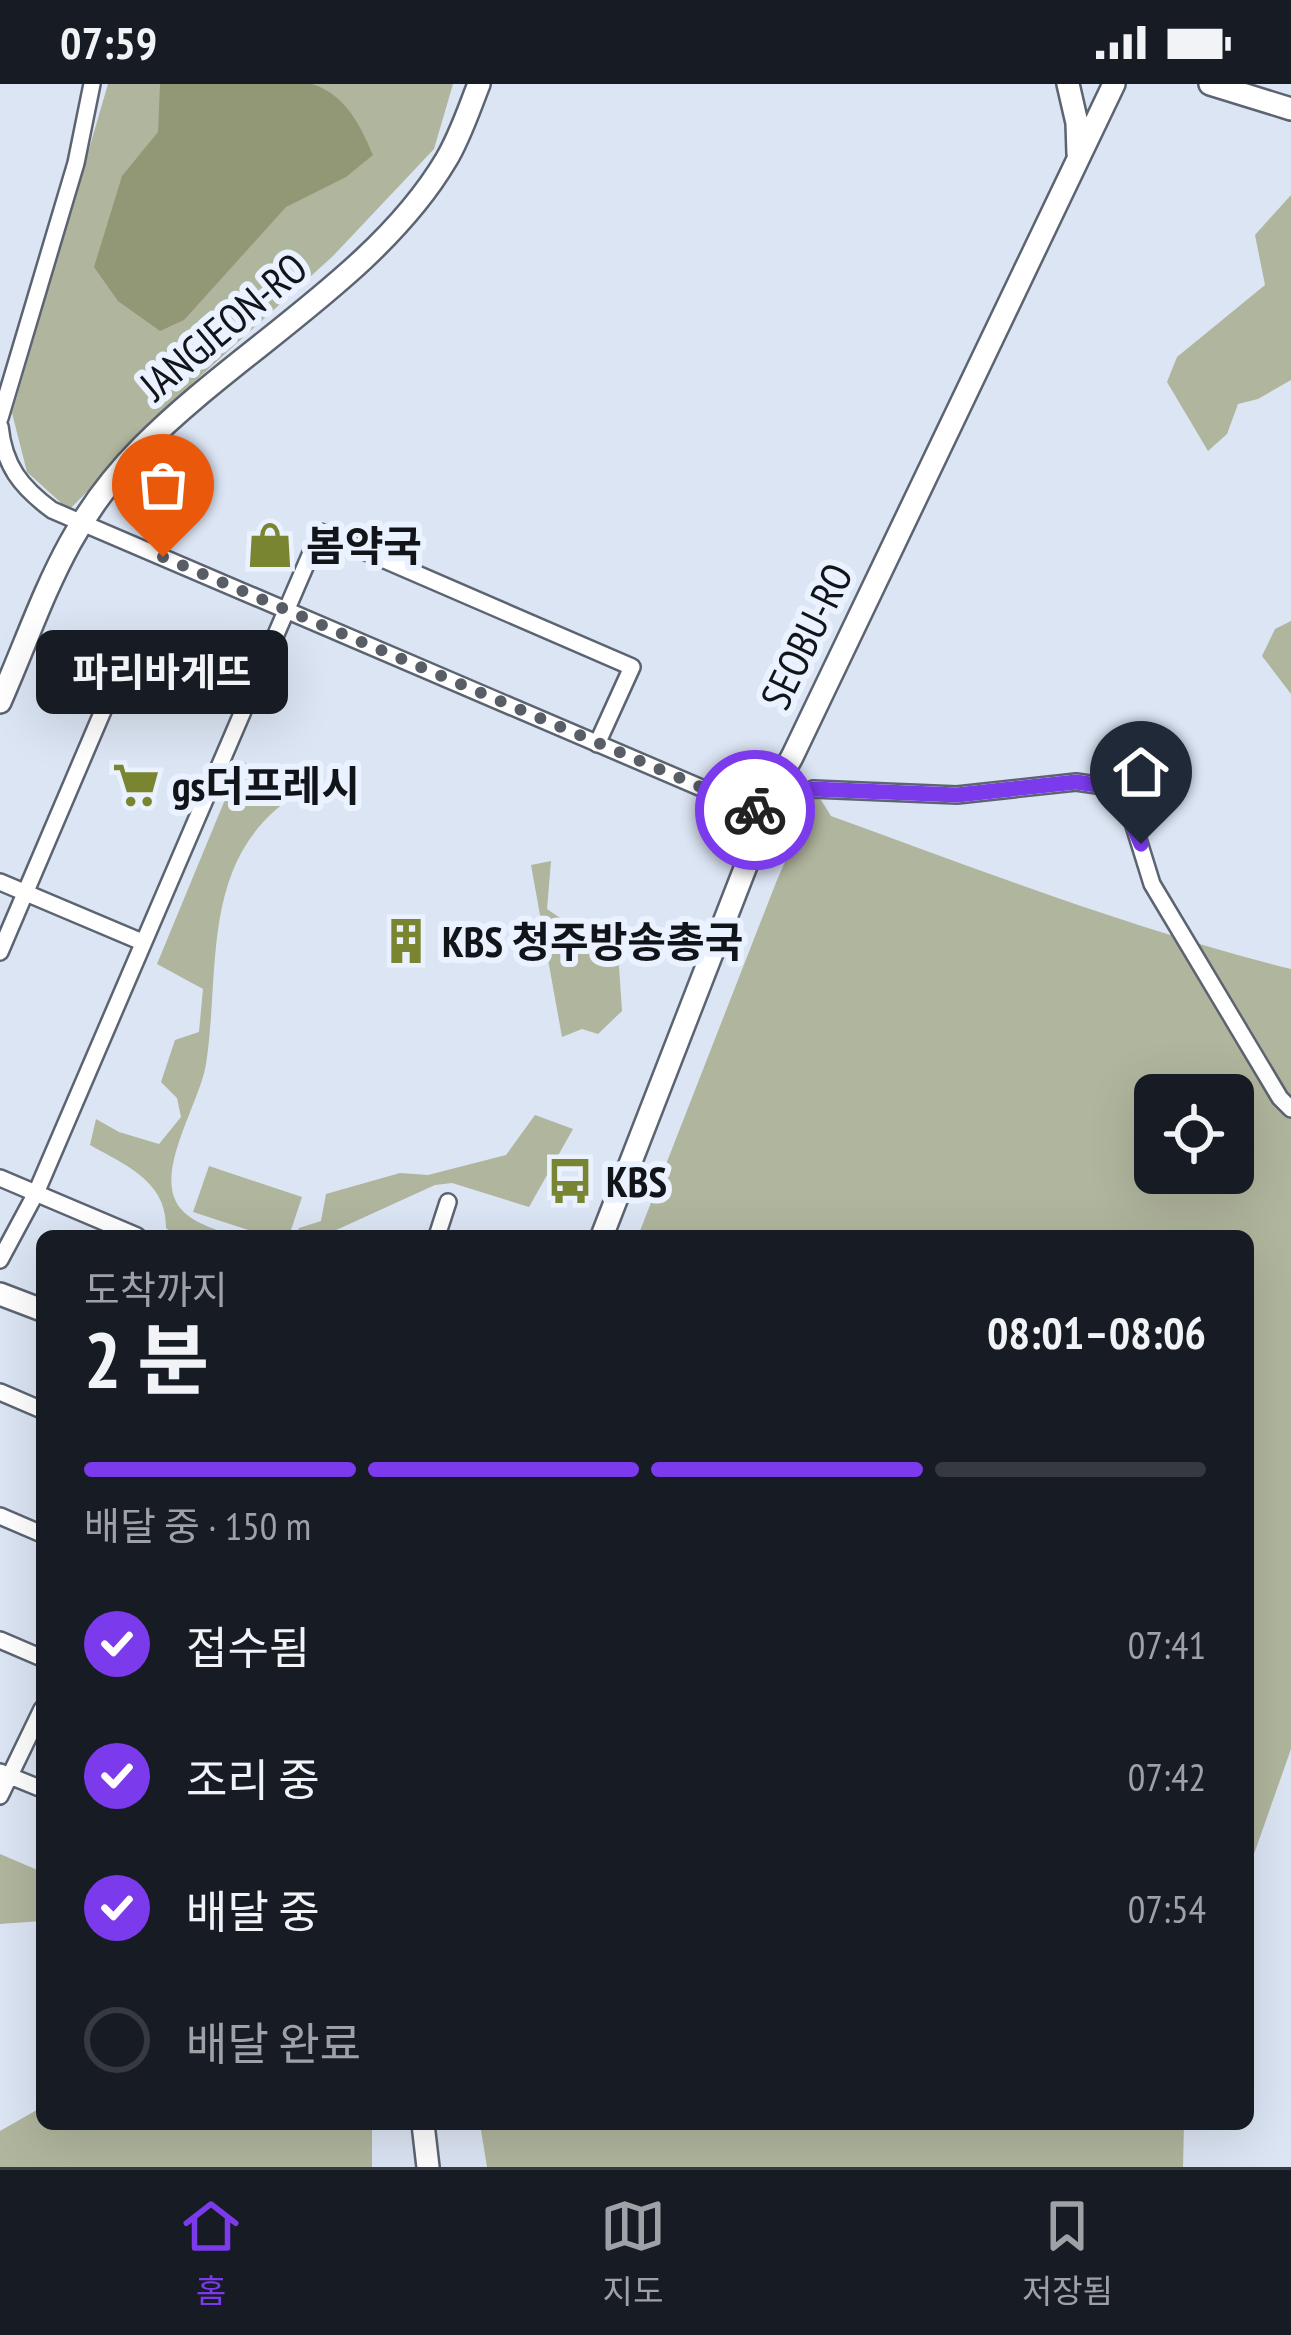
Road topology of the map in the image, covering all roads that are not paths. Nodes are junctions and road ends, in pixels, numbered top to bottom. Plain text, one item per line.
1 (92, 84) edge
2 (479, 84) edge
3 (1068, 84) edge
4 (1114, 84) edge
5 (1210, 84) edge
6 (1291, 110) edge
7 (1078, 158) junction
8 (0, 422) edge
9 (80, 520) junction
10 (286, 611) junction
11 (251, 692) junction
12 (0, 702) edge
13 (598, 744) junction
14 (760, 813) junction
15 (0, 882) edge
16 (26, 893) junction
17 (142, 942) junction
18 (0, 952) edge
19 (1291, 1108) edge
20 (0, 1178) edge
21 (36, 1193) junction
22 (448, 1202) dead end
23 (123, 1230) edge
24 (439, 1230) edge
25 (604, 1230) edge
26 (0, 1261) edge
27 (0, 1294) edge
28 (36, 1308) edge
29 (0, 1392) edge
30 (36, 1407) edge
31 (0, 1516) edge
32 (36, 1531) edge
33 (0, 1640) edge
34 (36, 1655) edge
35 (36, 1720) edge
36 (5, 1774) edge
37 (36, 1787) edge
38 (0, 1796) edge
39 (424, 2130) edge
40 (428, 2167) edge

1 - 8 street
2 - 9 main road, JANGJEON-RO
3 - 7 main road
4 - 7 main road, SEOBU-RO
5 - 6 main road
7 - 14 main road, SEOBU-RO
8 - 9 street
9 - 10 street
9 - 12 main road, JANGJEON-RO
10 - 11 street
10 - 13 street
10 - 13 street
11 - 16 street
11 - 17 street
13 - 14 street
14 - 19 street
14 - 25 main road, SEOBU-RO
15 - 16 street
16 - 17 street
16 - 18 street
17 - 21 street
20 - 21 street
21 - 23 street
21 - 26 street
22 - 24 street
27 - 28 main road
29 - 30 street
31 - 32 street
33 - 34 street
35 - 36 street
36 - 37 street
36 - 38 street
39 - 40 main road

